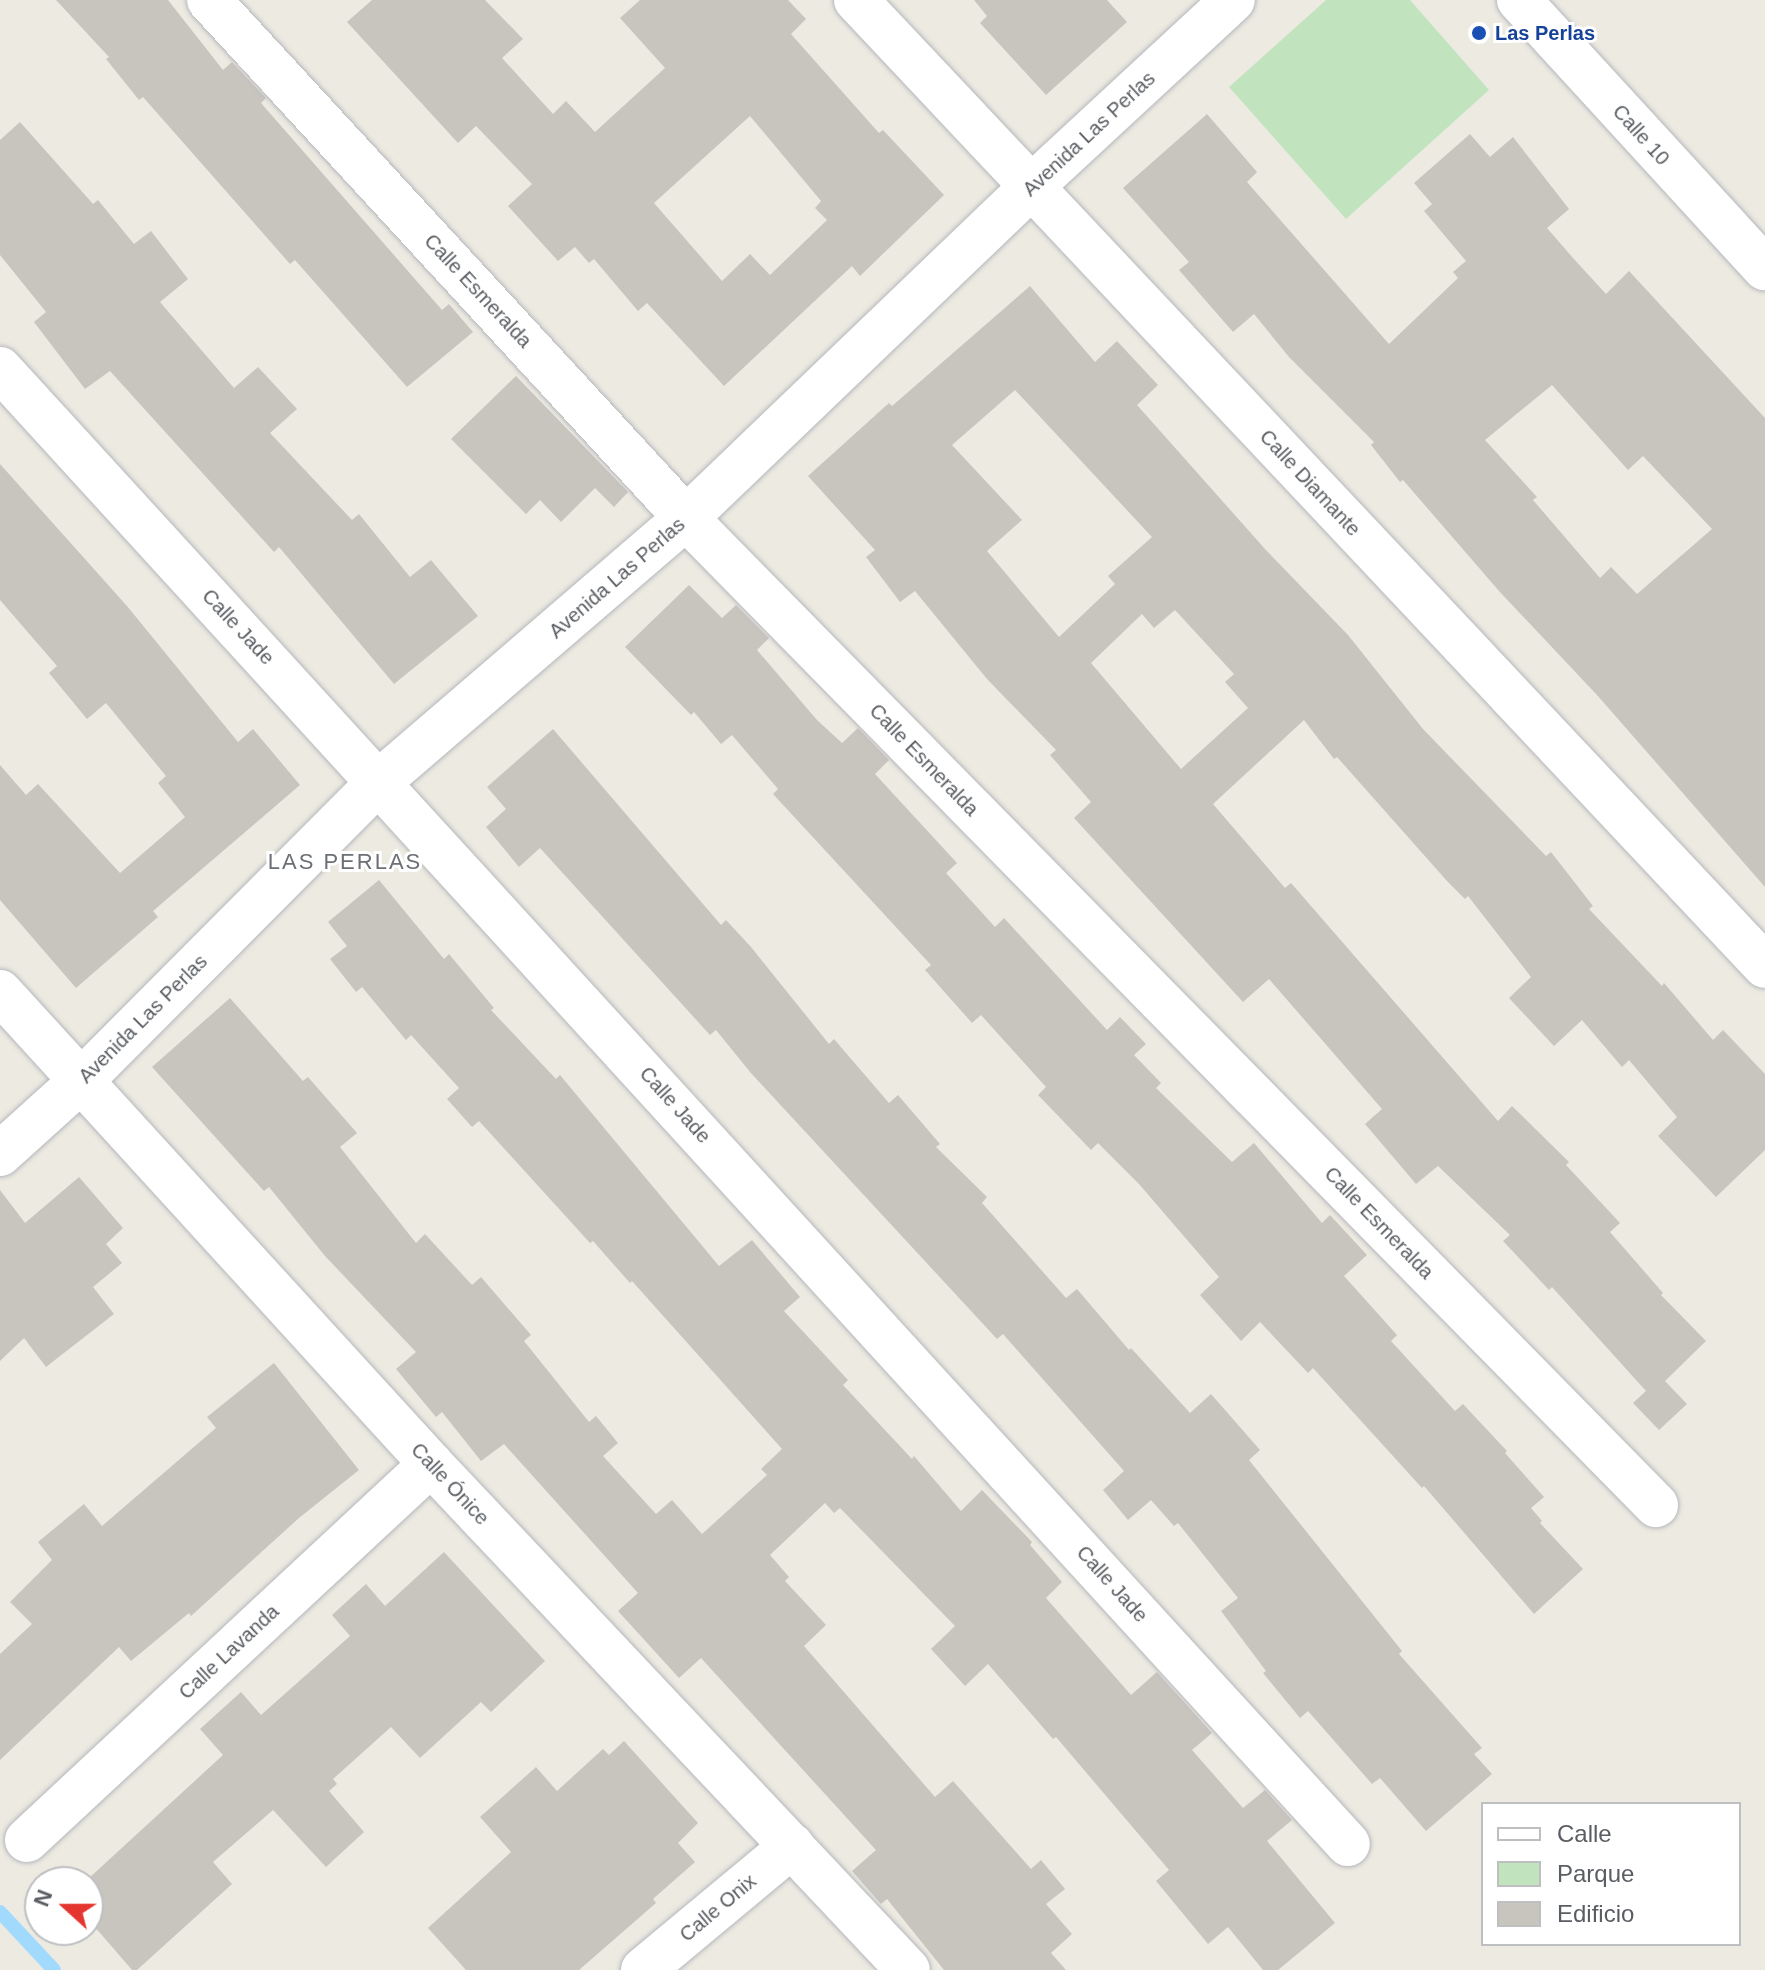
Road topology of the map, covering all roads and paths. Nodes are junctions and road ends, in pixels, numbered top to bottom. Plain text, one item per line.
1 (209, 0) edge
2 (856, 0) edge
3 (1233, 0) edge
4 (1519, 0) edge
5 (1031, 187) junction
6 (1765, 268) edge
7 (0, 369) edge
8 (686, 518) junction
9 (380, 781) junction
10 (1765, 966) edge
11 (0, 992) edge
12 (82, 1080) junction
13 (0, 1154) edge
14 (431, 1464) junction
15 (1656, 1505) dead end
16 (27, 1840) dead end
17 (1348, 1844) dead end
18 (792, 1846) junction
19 (643, 1970) edge
20 (908, 1970) edge

1 - 8 street, Calle Esmeralda
2 - 5 street, Calle Diamante
3 - 5 street, Avenida Las Perlas
4 - 6 street, Calle 10
5 - 8 street, Avenida Las Perlas
5 - 10 street, Calle Diamante
7 - 9 street, Calle Jade
8 - 9 street, Avenida Las Perlas
8 - 15 street, Calle Esmeralda
9 - 12 street, Avenida Las Perlas
9 - 17 street, Calle Jade
11 - 12 street, Calle Ónice
12 - 13 street, Avenida Las Perlas
12 - 14 street, Calle Ónice
14 - 16 street, Calle Lavanda
14 - 18 street, Calle Ónice
18 - 19 street, Calle Onix
18 - 20 street, Calle Ónice

